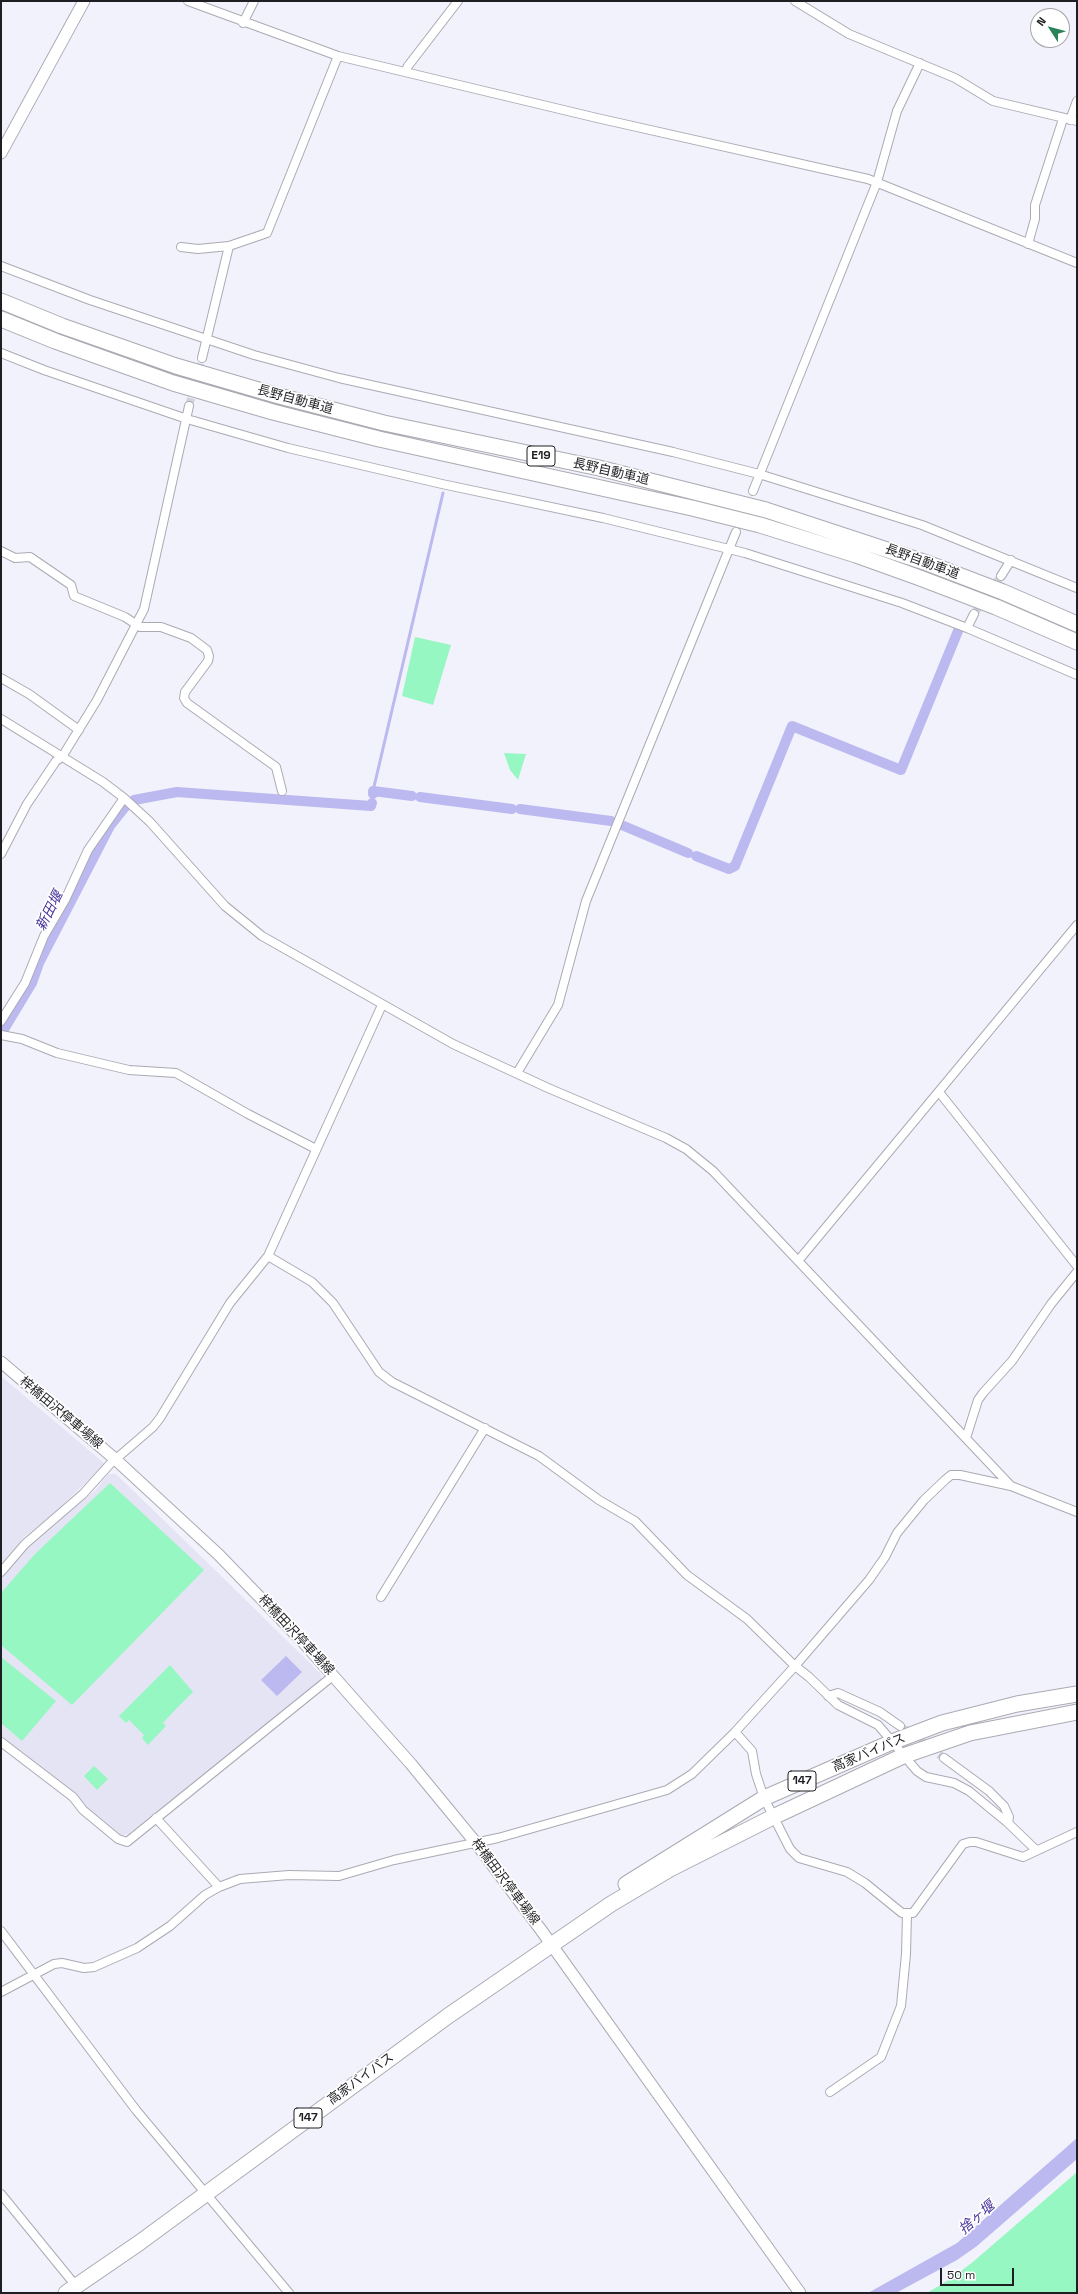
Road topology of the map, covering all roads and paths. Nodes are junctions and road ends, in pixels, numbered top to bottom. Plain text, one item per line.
1 (84, 1) edge
2 (188, 1) edge
3 (254, 1) edge
4 (458, 1) edge
5 (795, 1) edge
6 (243, 22) junction
7 (338, 56) junction
8 (920, 63) junction
9 (405, 72) junction
10 (1077, 101) edge
11 (1070, 120) edge
12 (1, 153) edge
13 (877, 182) junction
14 (1028, 244) junction
15 (229, 246) junction
16 (181, 247) dead end
17 (1077, 263) edge
18 (1, 266) edge
19 (1, 301) edge
20 (1, 319) edge
21 (206, 340) junction
22 (1, 353) edge
23 (202, 358) tunnel mouth
24 (189, 406) tunnel mouth
25 (187, 419) junction
26 (760, 474) junction
27 (753, 491) dead end
28 (736, 532) dead end
29 (730, 549) junction
30 (1, 551) edge
31 (1011, 560) junction
32 (1001, 576) tunnel mouth
33 (1077, 588) edge
34 (974, 614) tunnel mouth
35 (136, 624) junction
36 (1077, 624) edge
37 (967, 628) junction
38 (1077, 642) edge
39 (1077, 675) edge
40 (1, 678) edge
41 (1, 719) edge
42 (79, 730) junction
43 (62, 756) junction
44 (282, 791) dead end
45 (124, 798) junction
46 (1, 852) edge
47 (1077, 925) edge
48 (382, 1005) junction
49 (1, 1021) edge
50 (1, 1035) edge
51 (517, 1073) junction
52 (939, 1092) junction
53 (316, 1149) junction
54 (268, 1256) junction
55 (798, 1261) junction
56 (1077, 1266) edge
57 (1077, 1272) edge
58 (1, 1362) edge
59 (485, 1428) junction
60 (966, 1438) junction
61 (115, 1459) junction
62 (1011, 1486) junction
63 (1077, 1512) edge
64 (1, 1572) edge
65 (381, 1597) dead end
66 (795, 1666) junction
67 (334, 1675) junction
68 (1077, 1694) edge
69 (828, 1696) junction
70 (1077, 1712) edge
71 (900, 1726) tunnel mouth
72 (735, 1732) junction
73 (1, 1742) edge
74 (892, 1742) junction
75 (903, 1756) junction
76 (944, 1758) tunnel mouth
77 (764, 1798) junction
78 (772, 1817) junction
79 (156, 1818) junction
80 (1008, 1823) junction
81 (1077, 1832) edge
82 (476, 1843) junction
83 (1036, 1850) junction
84 (219, 1887) junction
85 (907, 1915) junction
86 (1, 1931) edge
87 (556, 1942) junction
88 (33, 1974) junction
89 (1, 1992) edge
90 (830, 2092) dead end
91 (1, 2194) edge
92 (206, 2194) junction
93 (71, 2290) edge
94 (289, 2293) edge
95 (800, 2293) edge

1 - 12 main road
2 - 6 street
3 - 6 street
4 - 9 street
5 - 8 street
6 - 7 street
7 - 9 street
7 - 15 street
8 - 11 street
8 - 13 street
9 - 13 street
10 - 11 street
11 - 14 street
13 - 14 street
13 - 26 street
14 - 17 street
15 - 16 street
15 - 21 street
18 - 21 street
19 - 36 highway, 長野自動車道 / E19
20 - 38 highway, 長野自動車道 / E19
21 - 23 street
21 - 26 street
22 - 25 street
24 - 25 street
25 - 29 street
25 - 35 street
26 - 27 street
26 - 31 street
28 - 29 street
29 - 37 street
29 - 51 street
30 - 35 street
31 - 32 street
31 - 33 street
34 - 37 street
35 - 42 street
35 - 44 street
37 - 39 street
40 - 42 street
41 - 43 street
42 - 43 street
43 - 45 street
43 - 46 street
45 - 48 street
45 - 49 street
47 - 52 street
48 - 51 street
48 - 53 street
50 - 53 street
51 - 55 street
52 - 55 street
52 - 56 street
53 - 54 street
54 - 59 street
54 - 61 street
55 - 60 street
57 - 60 street
58 - 61 main road, 梓橋田沢停車場線
59 - 65 street
59 - 66 street
60 - 62 street
61 - 64 street
61 - 67 main road, 梓橋田沢停車場線
62 - 63 street
62 - 66 street
66 - 69 street
66 - 72 street
67 - 79 street
67 - 82 main road, 梓橋田沢停車場線
68 - 74 highway, 高家バイパス / 147
69 - 71 street
69 - 74 street
70 - 75 highway, 高家バイパス / 147
72 - 77 street
72 - 82 street
73 - 79 street
74 - 75 street
74 - 77 highway, 高家バイパス / 147
75 - 78 highway, 高家バイパス / 147
75 - 80 street
76 - 80 street
77 - 78 street
77 - 87 highway, 高家バイパス / 147
78 - 85 street
78 - 87 highway, 高家バイパス / 147
79 - 84 street
80 - 83 street
81 - 83 street
82 - 84 street
82 - 87 main road, 梓橋田沢停車場線
83 - 85 street
84 - 88 street
85 - 90 street
86 - 88 street
87 - 92 highway, 高家バイパス / 147
87 - 95 main road, 梓橋田沢停車場線
88 - 89 street
88 - 92 street
91 - 93 street
92 - 93 highway, 高家バイパス / 147
92 - 94 street

